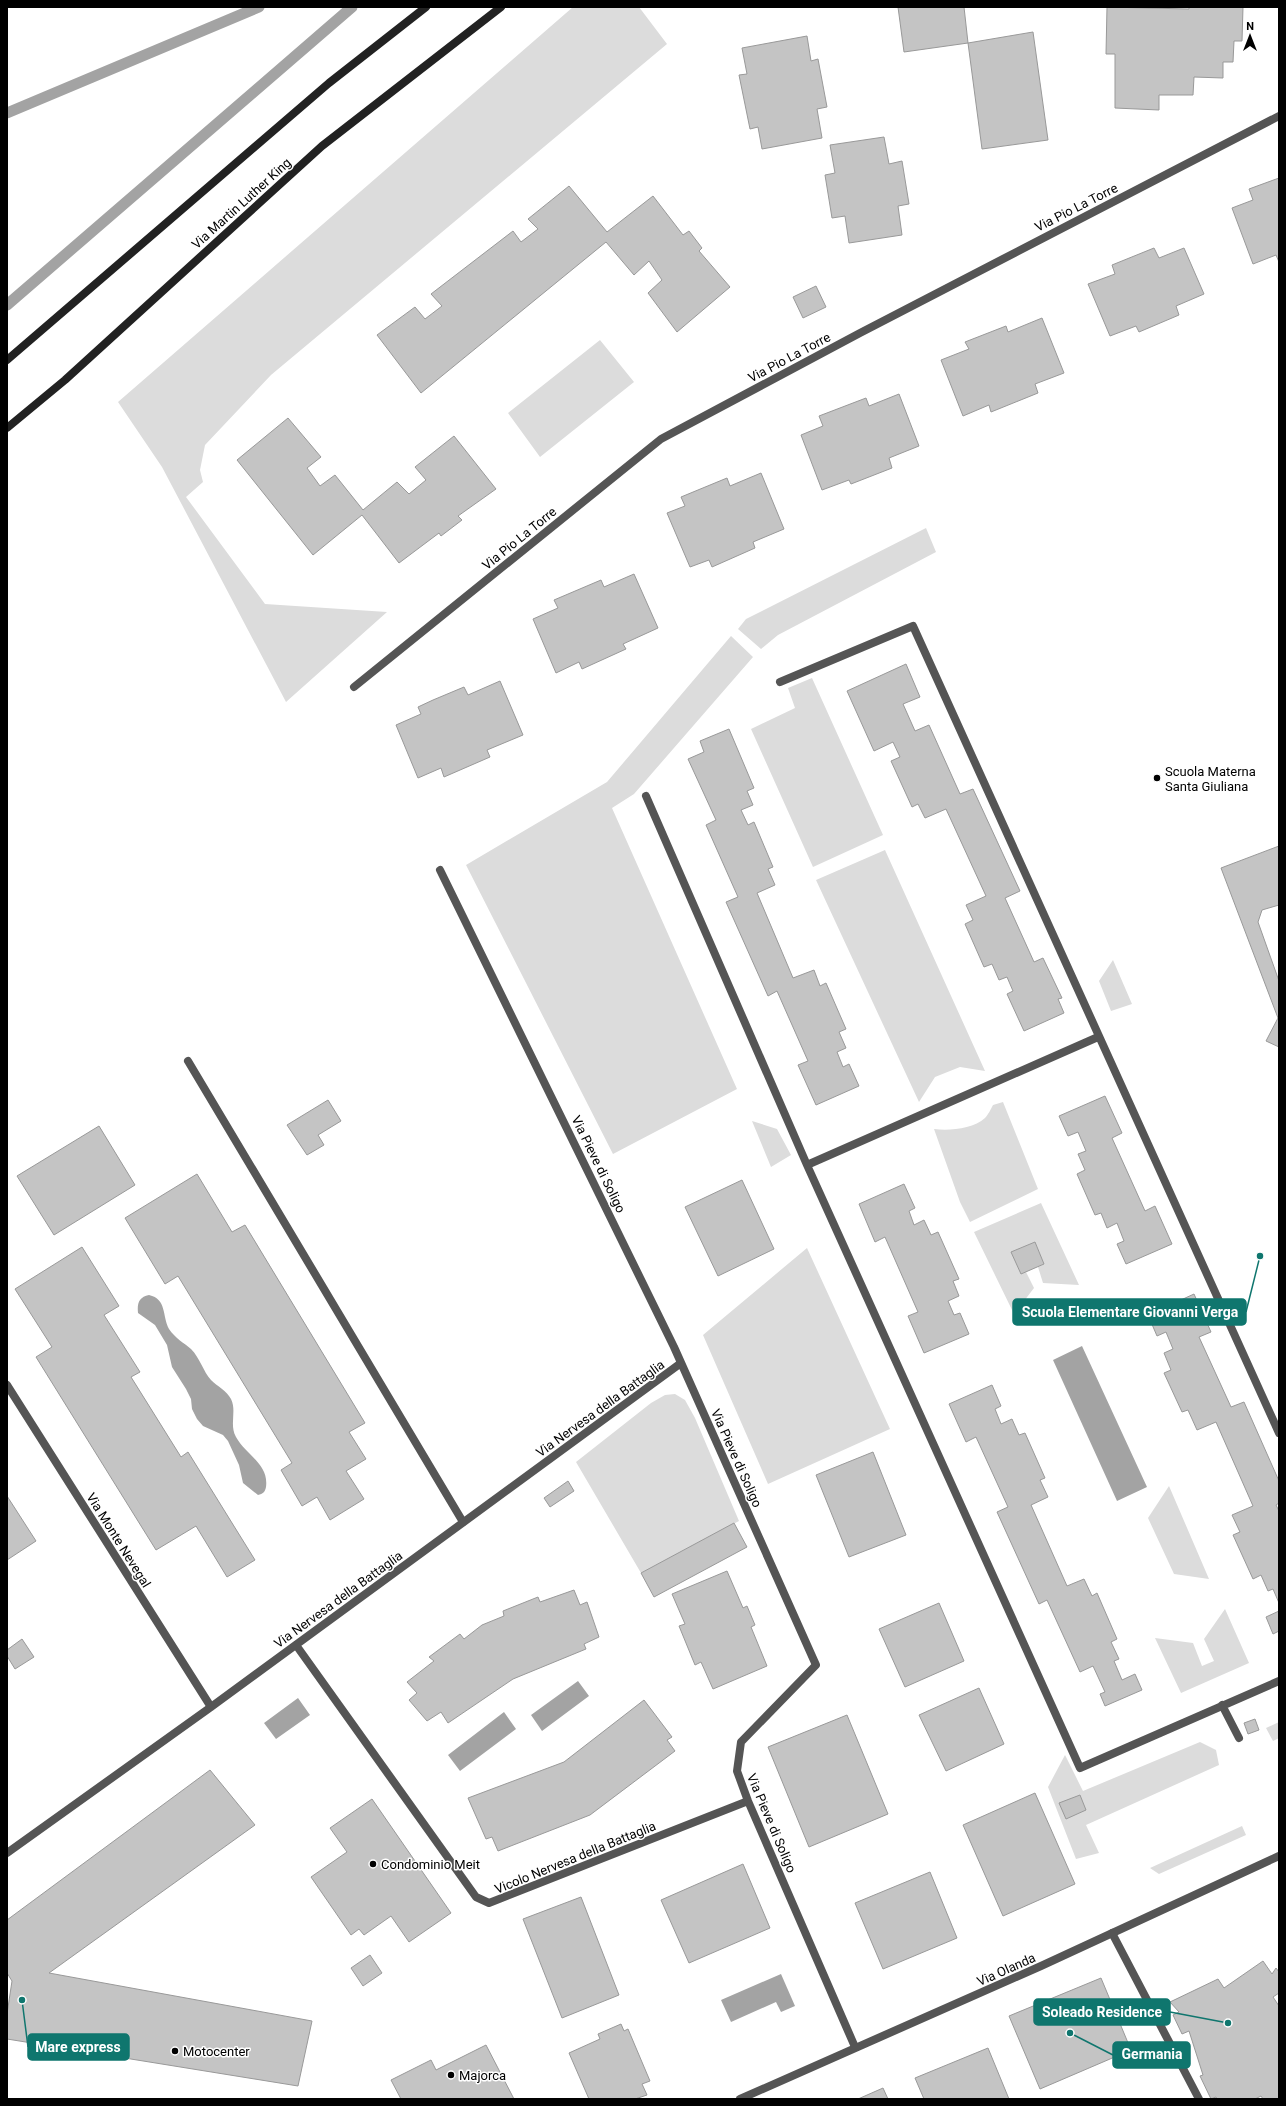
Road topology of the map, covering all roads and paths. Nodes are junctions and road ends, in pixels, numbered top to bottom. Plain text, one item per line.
1 (426, 7) edge
2 (501, 7) edge
3 (1279, 116) edge
4 (7, 360) edge
5 (7, 428) edge
6 (780, 682) dead end
7 (354, 687) dead end
8 (646, 796) dead end
9 (440, 870) dead end
10 (1098, 1037) junction
11 (188, 1061) dead end
12 (807, 1165) junction
13 (682, 1363) junction
14 (7, 1385) edge
15 (1279, 1433) edge
16 (463, 1522) junction
17 (296, 1645) junction
18 (1279, 1681) edge
19 (1222, 1705) junction
20 (210, 1707) junction
21 (1239, 1738) dead end
22 (748, 1801) junction
23 (7, 1853) edge
24 (1279, 1856) edge
25 (1112, 1933) junction
26 (855, 2047) junction
27 (740, 2099) edge
28 (1199, 2099) edge

1 - 4 main road
2 - 5 main road, Via Martin Luther King
3 - 7 street, Via Pio La Torre
6 - 10 street
8 - 12 street
9 - 13 street, Via Pieve di Soligo
10 - 12 street
10 - 15 street
11 - 16 street
12 - 19 street
13 - 16 street, Via Nervesa della Battaglia
13 - 22 street, Via Pieve di Soligo
14 - 20 street, Via Monte Nevegal
16 - 17 street, Via Nervesa della Battaglia
17 - 20 street, Via Nervesa della Battaglia
17 - 22 street, Vicolo Nervesa della Battaglia
18 - 19 street
19 - 21 street
20 - 23 street, Via Nervesa della Battaglia
22 - 26 street, Via Pieve di Soligo
24 - 25 street, Via Olanda
25 - 26 street, Via Olanda
25 - 28 street
26 - 27 street, Via Olanda

